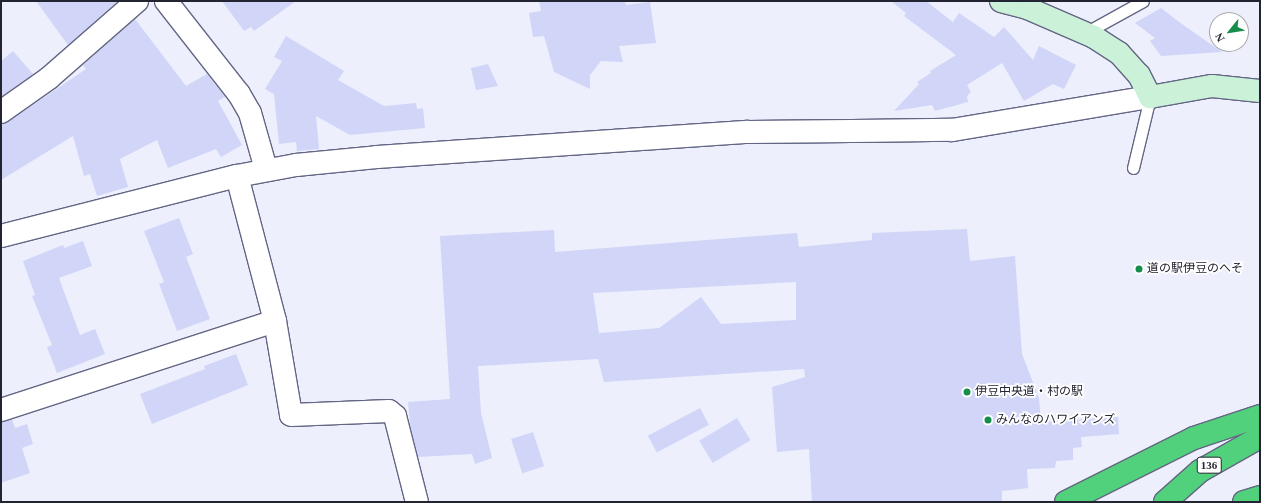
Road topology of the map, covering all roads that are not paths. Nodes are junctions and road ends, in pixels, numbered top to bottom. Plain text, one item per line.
1 (137, 1) edge
2 (166, 1) edge
3 (1002, 1) edge
4 (1143, 1) edge
5 (1085, 33) junction
6 (1260, 91) edge
7 (1150, 97) junction
8 (1, 112) edge
9 (1132, 168) dead end
10 (266, 169) junction
11 (237, 176) junction
12 (1, 236) edge
13 (275, 321) junction
14 (1, 410) edge
15 (1260, 416) edge
16 (1260, 437) edge
17 (1260, 497) edge
18 (418, 502) edge
19 (1066, 502) edge
20 (1164, 502) edge
21 (1244, 502) edge

1 - 8 street
2 - 10 street
3 - 5 street
4 - 5 lane
5 - 7 street
6 - 7 street
7 - 9 lane
7 - 10 street
10 - 11 street
11 - 12 street
11 - 13 street
13 - 14 street
13 - 18 street
15 - 19 highway
16 - 20 highway, 136
17 - 21 highway

